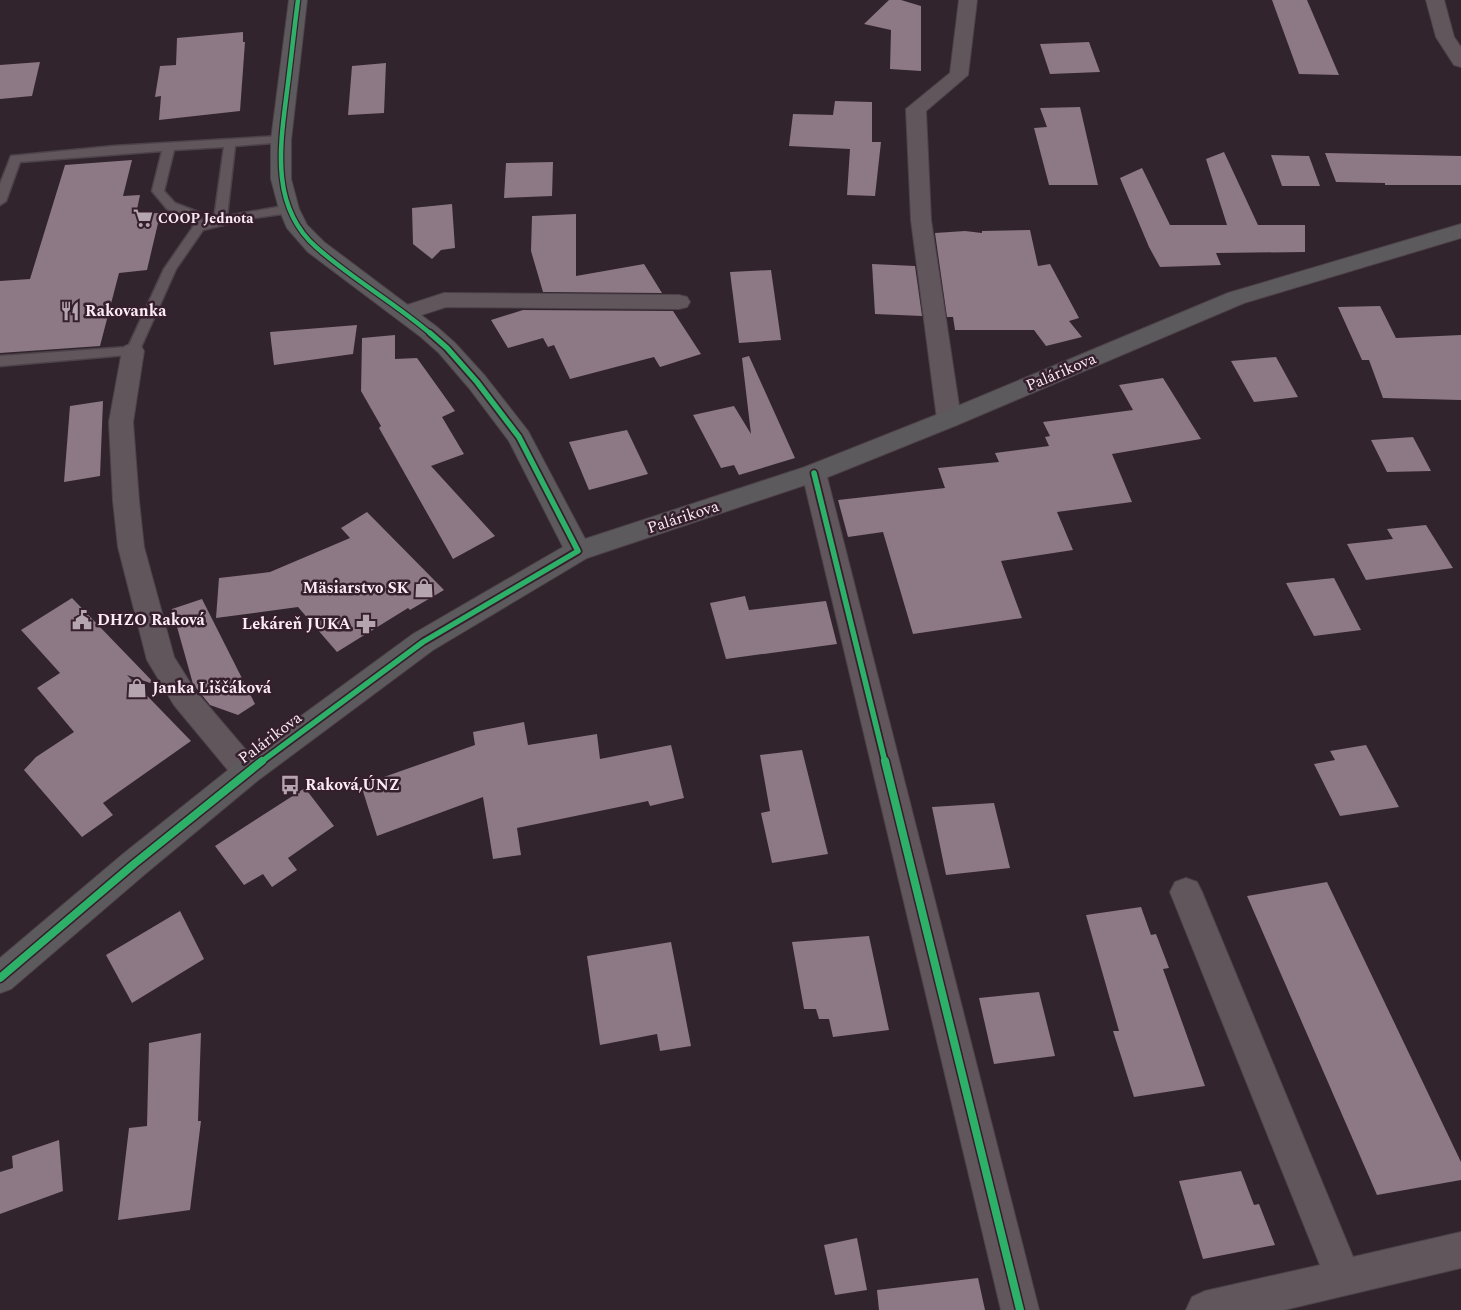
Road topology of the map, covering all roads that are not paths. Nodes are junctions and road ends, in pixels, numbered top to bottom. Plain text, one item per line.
1 (298, 0) edge
2 (968, 0) edge
3 (1435, 0) edge
4 (1461, 61) edge
5 (282, 140) junction
6 (230, 143) junction
7 (169, 147) junction
8 (0, 200) edge
9 (289, 209) junction
10 (220, 222) junction
11 (199, 227) junction
12 (1461, 231) edge
13 (679, 302) dead end
14 (406, 313) junction
15 (133, 351) junction
16 (0, 361) edge
17 (949, 419) junction
18 (814, 474) junction
19 (578, 551) junction
20 (247, 772) junction
21 (1186, 892) dead end
22 (0, 978) edge
23 (1461, 1250) edge
24 (1343, 1278) junction
25 (1020, 1310) edge
26 (1205, 1310) edge

1 - 5 main road
2 - 17 street
3 - 4 street
5 - 6 lane
5 - 9 main road
6 - 7 lane
6 - 10 lane
7 - 8 lane
7 - 11 lane
9 - 10 lane
9 - 14 main road
10 - 11 lane
11 - 15 lane
12 - 17 main road, Palárikova
13 - 14 street
14 - 19 main road
15 - 16 lane
15 - 20 street
17 - 18 main road, Palárikova
18 - 19 main road, Palárikova
18 - 25 street
19 - 20 main road, Palárikova
20 - 22 main road, Palárikova
21 - 24 street
23 - 24 street
24 - 26 street

